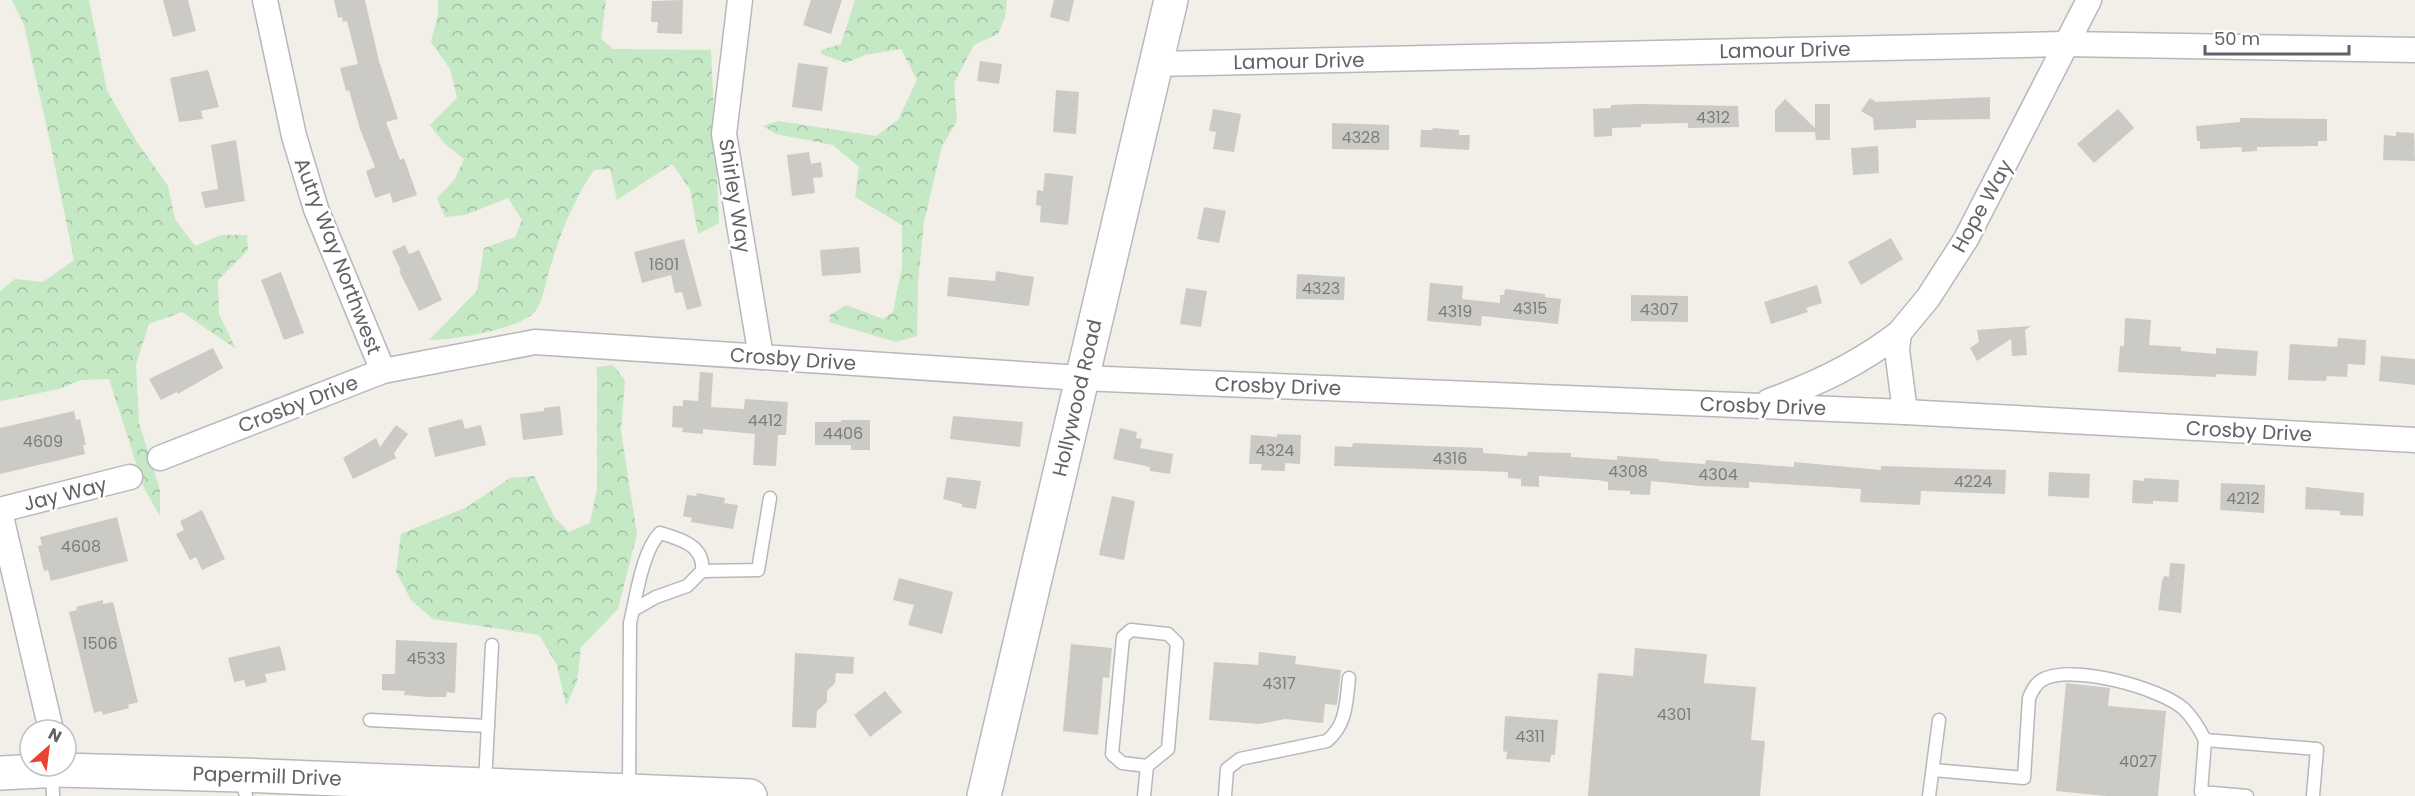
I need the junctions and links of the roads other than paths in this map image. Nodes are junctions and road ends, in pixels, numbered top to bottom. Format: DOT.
graph roads {
  1 [pos="265,0"];
  2 [pos="740,0"];
  3 [pos="1171,0"];
  4 [pos="2089,0"];
  5 [pos="2065,44"];
  6 [pos="2415,50"];
  7 [pos="1155,64"];
  8 [pos="1899,333"];
  9 [pos="761,357"];
  10 [pos="382,371"];
  11 [pos="1081,378"];
  12 [pos="1757,406"];
  13 [pos="1905,412"];
  14 [pos="2415,440"];
  15 [pos="160,458"];
  16 [pos="130,477"];
  17 [pos="770,498"];
  18 [pos="0,511"];
  19 [pos="702,571"];
  20 [pos="633,610"];
  21 [pos="492,645"];
  22 [pos="1349,678"];
  23 [pos="48,718"];
  24 [pos="370,720"];
  25 [pos="1939,720"];
  26 [pos="488,726"];
  27 [pos="2205,740"];
  28 [pos="1147,766"];
  29 [pos="1933,770"];
  30 [pos="0,773"];
  31 [pos="18,774"];
  32 [pos="78,776"];
  33 [pos="485,784"];
  34 [pos="243,785"];
  35 [pos="629,790"];
  36 [pos="584,792"];
  37 [pos="750,796"];
  38 [pos="984,796"];
  39 [pos="1144,796"];
  40 [pos="1225,796"];
  41 [pos="1929,796"];
  42 [pos="2247,796"];
  43 [pos="2313,796"];
  1 -- 10 [label="street, Autry Way Northwest"];
  2 -- 9 [label="street, Shirley Way"];
  3 -- 7 [label="street, Hollywood Road"];
  4 -- 5 [label="street, Hope Way"];
  5 -- 6 [label="street, Lamour Drive"];
  5 -- 7 [label="street, Lamour Drive"];
  5 -- 8 [label="street, Hope Way"];
  7 -- 11 [label="street, Hollywood Road"];
  8 -- 12 [label="street, Hope Way"];
  8 -- 13 [label="street"];
  9 -- 10 [label="street, Crosby Drive"];
  9 -- 11 [label="street, Crosby Drive"];
  10 -- 15 [label="street, Crosby Drive"];
  11 -- 12 [label="street, Crosby Drive"];
  11 -- 38 [label="street, Hollywood Road"];
  12 -- 13 [label="street, Crosby Drive"];
  13 -- 14 [label="street, Crosby Drive"];
  16 -- 18 [label="street, Jay Way"];
  17 -- 19 [label="lane"];
  18 -- 23 [label="street"];
  19 -- 20 [label="lane"];
  19 -- 20 [label="lane"];
  20 -- 35 [label="lane"];
  21 -- 26 [label="lane"];
  22 -- 40 [label="lane"];
  24 -- 26 [label="lane"];
  25 -- 29 [label="lane"];
  26 -- 33 [label="lane"];
  27 -- 29 [label="lane"];
  27 -- 42 [label="lane"];
  27 -- 43 [label="lane"];
  28 -- 28 [label="lane"];
  28 -- 39 [label="lane"];
  29 -- 41 [label="lane"];
  30 -- 31 [label="street, Papermill Drive"];
  32 -- 34 [label="street, Papermill Drive"];
  33 -- 34 [label="street, Papermill Drive"];
  33 -- 36 [label="street, Papermill Drive"];
  35 -- 36 [label="street, Papermill Drive"];
  35 -- 37 [label="street, Papermill Drive"];
}
